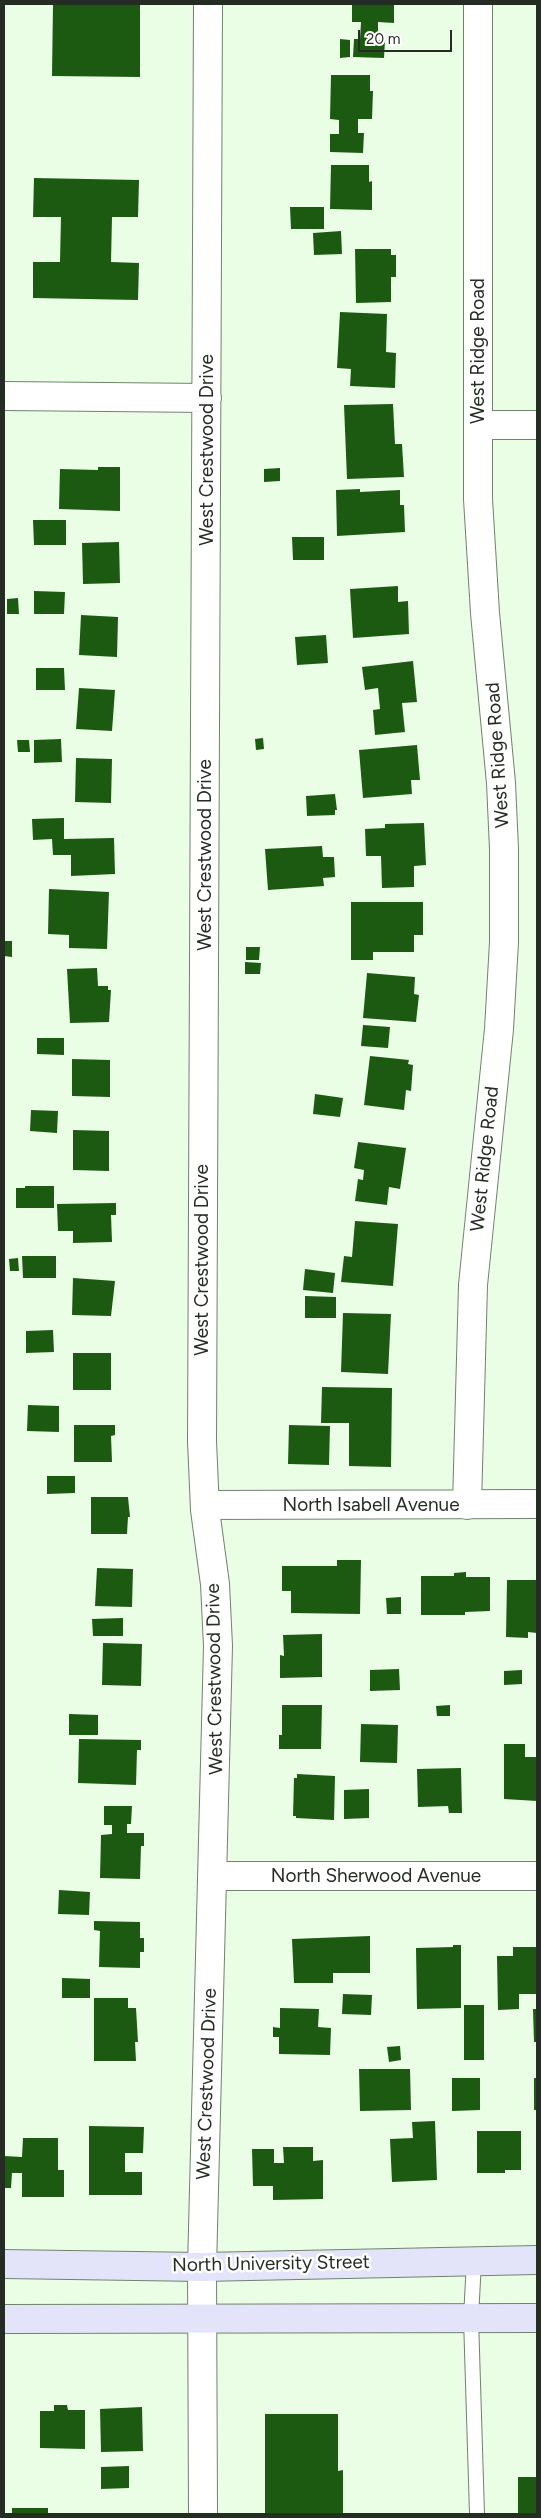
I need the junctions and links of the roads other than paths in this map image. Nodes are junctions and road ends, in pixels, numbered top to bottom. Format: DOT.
graph roads {
  1 [pos="208,4"];
  2 [pos="478,4"];
  3 [pos="4,396"];
  4 [pos="207,398"];
  5 [pos="478,425"];
  6 [pos="537,425"];
  7 [pos="537,1504"];
  8 [pos="205,1505"];
  9 [pos="467,1505"];
  10 [pos="214,1876"];
  11 [pos="537,1876"];
  12 [pos="537,2260"];
  13 [pos="474,2261"];
  14 [pos="4,2264"];
  15 [pos="202,2267"];
  16 [pos="203,2317"];
  17 [pos="471,2318"];
  18 [pos="537,2318"];
  19 [pos="4,2319"];
  20 [pos="203,2514"];
  21 [pos="477,2514"];
  1 -- 4 [label="street, West Crestwood Drive"];
  2 -- 5 [label="street, West Ridge Road"];
  3 -- 4 [label="street"];
  4 -- 8 [label="street, West Crestwood Drive"];
  5 -- 6 [label="street"];
  5 -- 9 [label="street, West Ridge Road"];
  7 -- 9 [label="street, North Isabell Avenue"];
  8 -- 9 [label="street, North Isabell Avenue"];
  8 -- 10 [label="street, West Crestwood Drive"];
  10 -- 11 [label="street, North Sherwood Avenue"];
  10 -- 15 [label="street, West Crestwood Drive"];
  12 -- 13 [label="main road, North University Street"];
  13 -- 15 [label="main road, North University Street"];
  13 -- 17 [label="lane"];
  14 -- 15 [label="main road, North University Street"];
  15 -- 16 [label="street, West Crestwood Drive"];
  16 -- 17 [label="main road"];
  16 -- 19 [label="main road"];
  16 -- 20 [label="street, West Crestwood Drive"];
  17 -- 18 [label="main road"];
  17 -- 21 [label="lane"];
}
